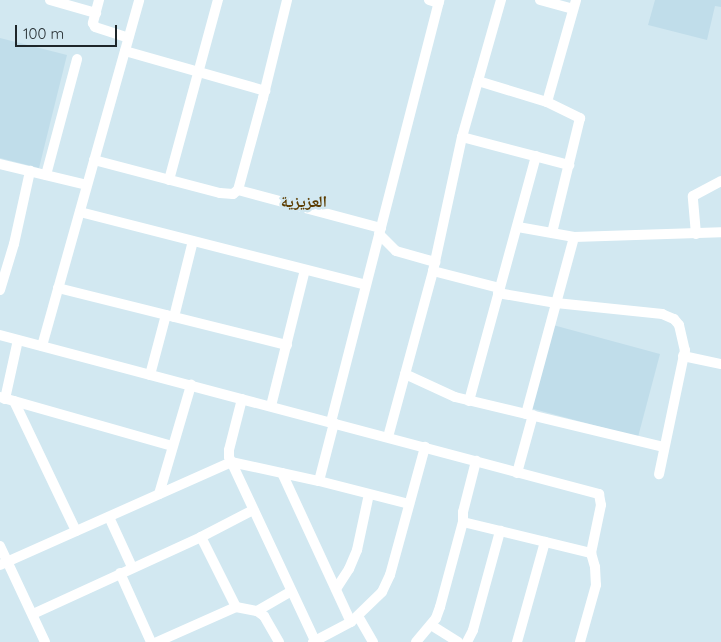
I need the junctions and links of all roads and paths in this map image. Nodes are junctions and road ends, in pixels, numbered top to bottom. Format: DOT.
graph roads {
  1 [pos="50,0"];
  2 [pos="99,0"];
  3 [pos="139,0"];
  4 [pos="218,0"];
  5 [pos="287,0"];
  6 [pos="501,0"];
  7 [pos="540,0"];
  8 [pos="436,1"];
  9 [pos="575,5"];
  10 [pos="96,12"];
  11 [pos="128,38"];
  12 [pos="125,51"];
  13 [pos="77,59"];
  14 [pos="198,71"];
  15 [pos="478,81"];
  16 [pos="265,91"];
  17 [pos="547,102"];
  18 [pos="462,137"];
  19 [pos="536,156"];
  20 [pos="94,160"];
  21 [pos="0,164"];
  22 [pos="569,165"];
  23 [pos="30,171"];
  24 [pos="46,175"];
  25 [pos="169,180"];
  26 [pos="721,181"];
  27 [pos="87,185"];
  28 [pos="238,190"];
  29 [pos="80,212"];
  30 [pos="518,228"];
  31 [pos="380,231"];
  32 [pos="721,232"];
  33 [pos="552,233"];
  34 [pos="696,234"];
  35 [pos="574,237"];
  36 [pos="193,241"];
  37 [pos="434,266"];
  38 [pos="305,270"];
  39 [pos="1,278"];
  40 [pos="366,285"];
  41 [pos="58,288"];
  42 [pos="0,290"];
  43 [pos="498,291"];
  44 [pos="556,303"];
  45 [pos="170,316"];
  46 [pos="0,336"];
  47 [pos="18,340"];
  48 [pos="287,345"];
  49 [pos="42,346"];
  50 [pos="684,356"];
  51 [pos="721,364"];
  52 [pos="406,374"];
  53 [pos="150,375"];
  54 [pos="191,385"];
  55 [pos="6,399"];
  56 [pos="242,399"];
  57 [pos="469,401"];
  58 [pos="271,406"];
  59 [pos="530,415"];
  60 [pos="333,422"];
  61 [pos="388,437"];
  62 [pos="172,446"];
  63 [pos="425,447"];
  64 [pos="663,447"];
  65 [pos="476,461"];
  66 [pos="231,462"];
  67 [pos="282,473"];
  68 [pos="518,473"];
  69 [pos="659,474"];
  70 [pos="318,481"];
  71 [pos="159,494"];
  72 [pos="370,494"];
  73 [pos="409,504"];
  74 [pos="253,510"];
  75 [pos="109,517"];
  76 [pos="463,522"];
  77 [pos="76,531"];
  78 [pos="500,531"];
  79 [pos="201,537"];
  80 [pos="545,542"];
  81 [pos="0,546"];
  82 [pos="591,553"];
  83 [pos="4,564"];
  84 [pos="132,567"];
  85 [pos="120,573"];
  86 [pos="336,589"];
  87 [pos="291,591"];
  88 [pos="236,608"];
  89 [pos="257,611"];
  90 [pos="33,614"];
  91 [pos="354,619"];
  92 [pos="431,625"];
  93 [pos="46,642"];
  94 [pos="151,642"];
  95 [pos="157,642"];
  96 [pos="279,642"];
  97 [pos="314,642"];
  98 [pos="373,642"];
  99 [pos="416,642"];
  100 [pos="458,642"];
  101 [pos="467,642"];
  102 [pos="517,642"];
  103 [pos="580,642"];
  1 -- 10 [label="street"];
  2 -- 10 [label="street"];
  3 -- 11 [label="street"];
  4 -- 14 [label="street"];
  5 -- 16 [label="street"];
  6 -- 15 [label="street"];
  7 -- 9 [label="street"];
  8 -- 31 [label="street"];
  9 -- 17 [label="street"];
  10 -- 11 [label="street"];
  11 -- 12 [label="street"];
  12 -- 14 [label="street"];
  12 -- 20 [label="street"];
  13 -- 24 [label="street"];
  14 -- 16 [label="street"];
  14 -- 25 [label="street"];
  15 -- 17 [label="street"];
  15 -- 18 [label="street"];
  16 -- 28 [label="street"];
  17 -- 22 [label="street"];
  18 -- 19 [label="street"];
  18 -- 37 [label="street"];
  19 -- 22 [label="street"];
  19 -- 30 [label="street"];
  20 -- 25 [label="street"];
  20 -- 27 [label="street"];
  21 -- 23 [label="street"];
  22 -- 33 [label="street"];
  23 -- 24 [label="street"];
  23 -- 39 [label="street"];
  24 -- 27 [label="street"];
  25 -- 28 [label="street"];
  26 -- 34 [label="street"];
  27 -- 29 [label="street"];
  28 -- 31 [label="street"];
  29 -- 36 [label="street"];
  29 -- 41 [label="street"];
  30 -- 33 [label="street"];
  30 -- 43 [label="street"];
  31 -- 37 [label="street"];
  31 -- 40 [label="street"];
  32 -- 34 [label="street"];
  33 -- 35 [label="street"];
  34 -- 35 [label="street"];
  35 -- 44 [label="street"];
  36 -- 38 [label="street"];
  36 -- 45 [label="street"];
  37 -- 43 [label="street"];
  37 -- 52 [label="street"];
  38 -- 40 [label="street"];
  38 -- 48 [label="street"];
  39 -- 42 [label="street"];
  40 -- 60 [label="street"];
  41 -- 45 [label="street"];
  41 -- 49 [label="street"];
  43 -- 44 [label="street"];
  43 -- 57 [label="street"];
  44 -- 50 [label="street"];
  44 -- 59 [label="street"];
  45 -- 48 [label="street"];
  45 -- 53 [label="street"];
  46 -- 47 [label="street"];
  47 -- 49 [label="street"];
  47 -- 55 [label="street"];
  48 -- 58 [label="street"];
  49 -- 53 [label="street"];
  50 -- 51 [label="street"];
  50 -- 64 [label="street"];
  52 -- 57 [label="street"];
  52 -- 61 [label="street"];
  53 -- 54 [label="street"];
  54 -- 56 [label="street"];
  54 -- 62 [label="street"];
  55 -- 62 [label="street"];
  55 -- 77 [label="street"];
  56 -- 58 [label="street"];
  56 -- 66 [label="street"];
  57 -- 59 [label="street"];
  58 -- 60 [label="street"];
  59 -- 64 [label="street"];
  59 -- 68 [label="street"];
  60 -- 61 [label="street"];
  60 -- 70 [label="street"];
  61 -- 63 [label="street"];
  62 -- 71 [label="street"];
  63 -- 65 [label="street"];
  63 -- 73 [label="street"];
  64 -- 69 [label="street"];
  65 -- 68 [label="street"];
  65 -- 76 [label="street"];
  66 -- 67 [label="street"];
  66 -- 71 [label="street"];
  66 -- 74 [label="street"];
  67 -- 70 [label="street"];
  67 -- 86 [label="street"];
  68 -- 82 [label="street"];
  70 -- 72 [label="street"];
  71 -- 75 [label="street"];
  72 -- 73 [label="street"];
  72 -- 86 [label="street"];
  73 -- 91 [label="street"];
  74 -- 79 [label="street"];
  74 -- 87 [label="street"];
  75 -- 77 [label="street"];
  75 -- 84 [label="street"];
  76 -- 78 [label="street"];
  76 -- 92 [label="street"];
  77 -- 83 [label="street"];
  78 -- 80 [label="street"];
  78 -- 101 [label="street"];
  79 -- 84 [label="street"];
  79 -- 88 [label="street"];
  80 -- 82 [label="street"];
  80 -- 102 [label="street"];
  81 -- 83 [label="street"];
  82 -- 103 [label="street"];
  83 -- 90 [label="street"];
  84 -- 85 [label="street"];
  85 -- 90 [label="street"];
  85 -- 94 [label="street"];
  86 -- 91 [label="street"];
  87 -- 89 [label="street"];
  87 -- 97 [label="street"];
  88 -- 89 [label="street"];
  88 -- 95 [label="street"];
  89 -- 96 [label="street"];
  90 -- 93 [label="street"];
  91 -- 97 [label="street"];
  91 -- 98 [label="street"];
  92 -- 99 [label="street"];
  92 -- 100 [label="street"];
}
